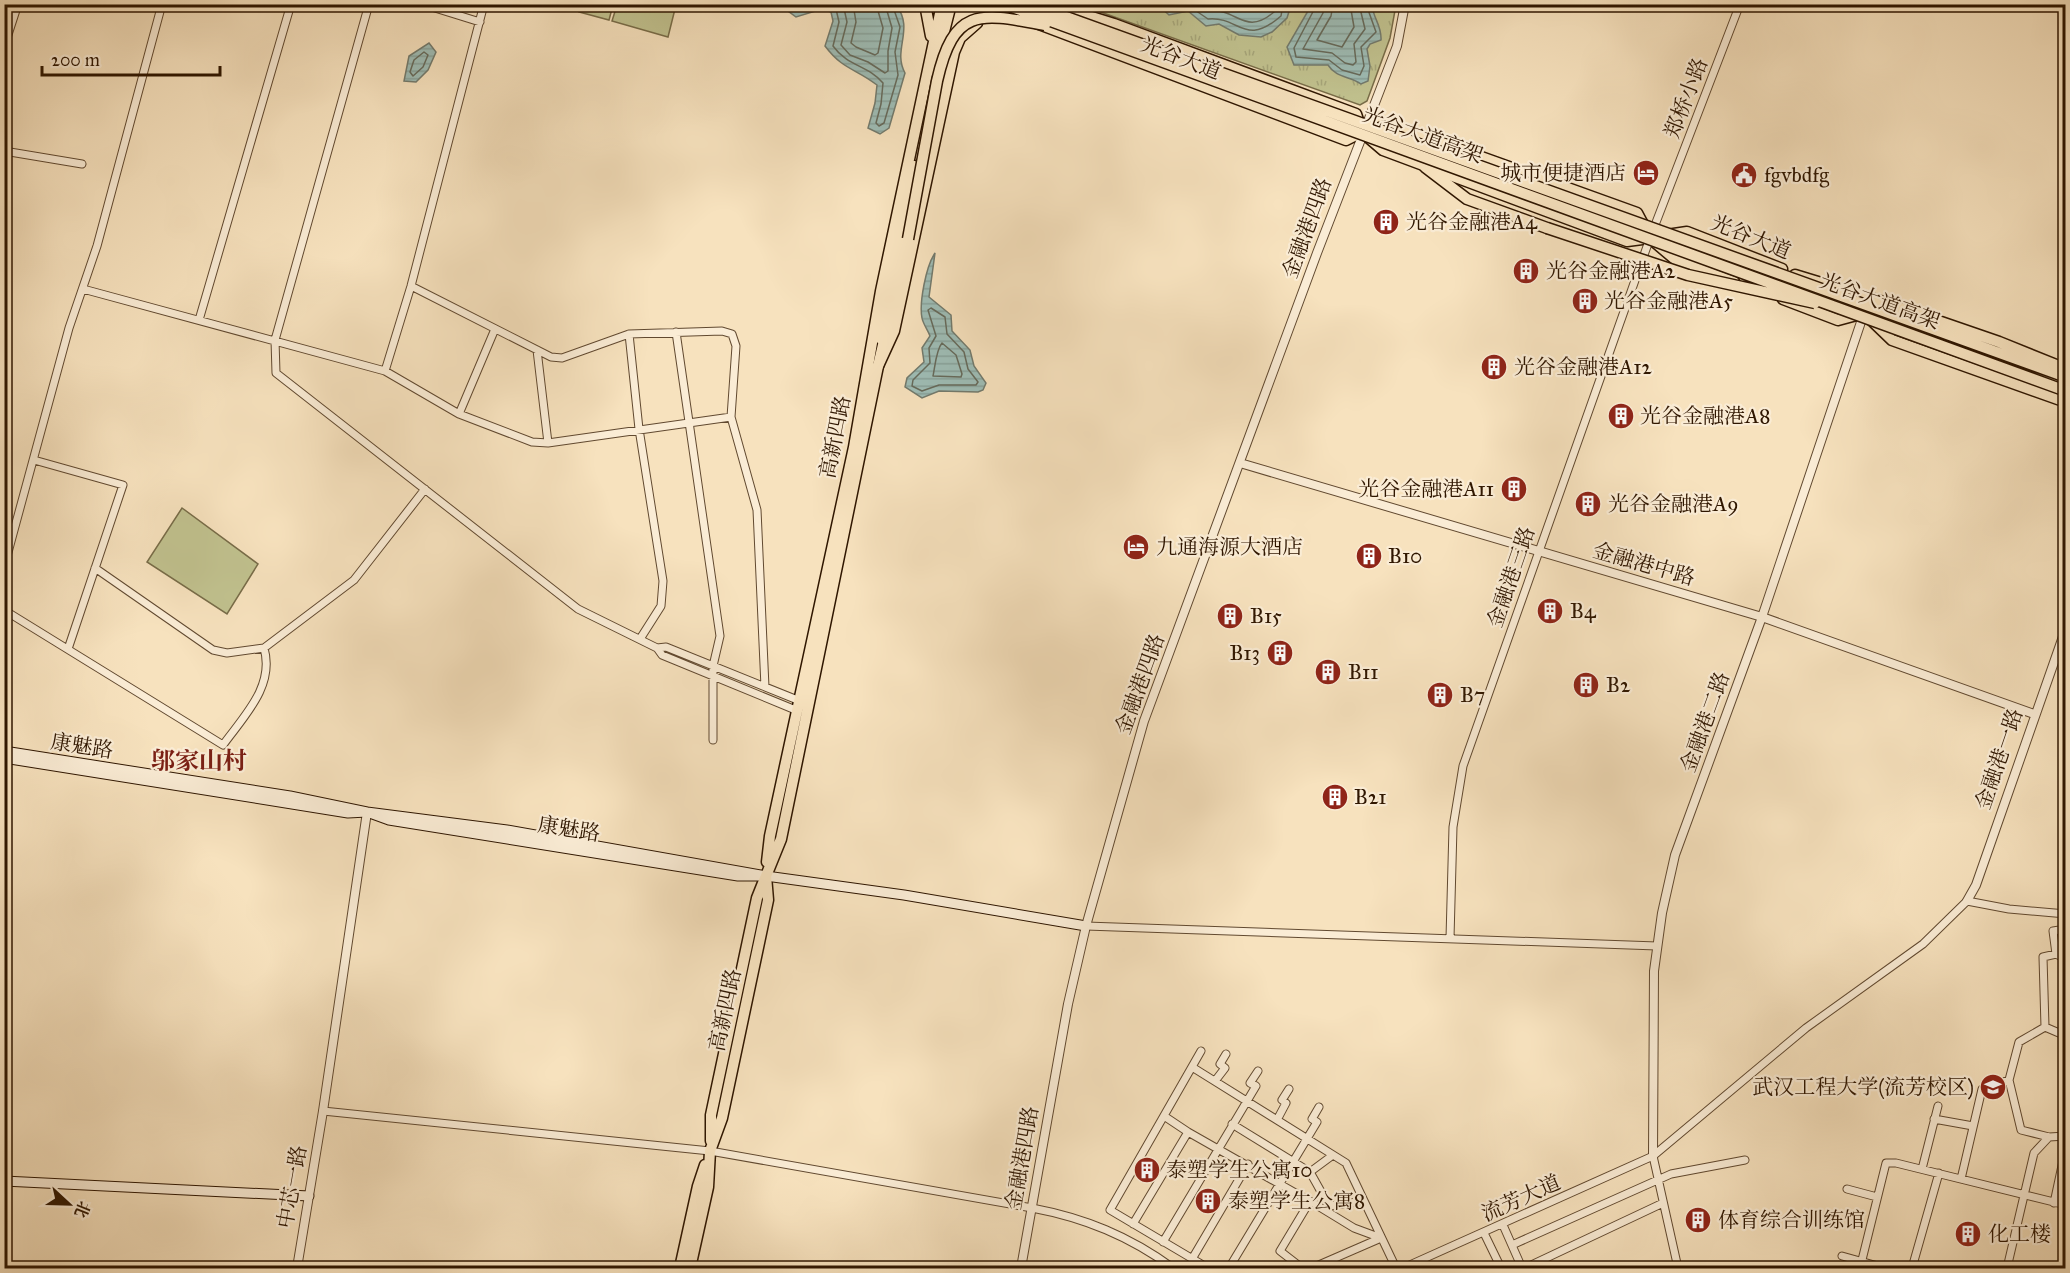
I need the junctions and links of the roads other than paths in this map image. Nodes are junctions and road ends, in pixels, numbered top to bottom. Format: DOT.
graph roads {
  1 [pos="18,4"];
  2 [pos="162,4"];
  3 [pos="291,4"];
  4 [pos="369,4"];
  5 [pos="422,4"];
  6 [pos="484,4"];
  7 [pos="925,4"];
  8 [pos="942,4"];
  9 [pos="951,4"];
  10 [pos="986,4"];
  11 [pos="1004,4"];
  12 [pos="1030,4"];
  13 [pos="1050,4"];
  14 [pos="1405,4"];
  15 [pos="1740,4"];
  16 [pos="480,22"];
  17 [pos="1033,22"];
  18 [pos="1105,41"];
  19 [pos="4,47"];
  20 [pos="931,52"];
  21 [pos="1362,132"];
  22 [pos="4,151"];
  23 [pos="82,164"];
  24 [pos="1425,167"];
  25 [pos="1650,238"];
  26 [pos="1795,275"];
  27 [pos="411,286"];
  28 [pos="83,289"];
  29 [pos="1837,306"];
  30 [pos="1864,313"];
  31 [pos="199,320"];
  32 [pos="495,329"];
  33 [pos="676,332"];
  34 [pos="629,334"];
  35 [pos="275,340"];
  36 [pos="537,350"];
  37 [pos="2066,364"];
  38 [pos="878,366"];
  39 [pos="2066,369"];
  40 [pos="385,371"];
  41 [pos="2066,377"];
  42 [pos="2066,391"];
  43 [pos="2066,402"];
  44 [pos="459,414"];
  45 [pos="731,417"];
  46 [pos="689,422"];
  47 [pos="639,429"];
  48 [pos="548,443"];
  49 [pos="33,460"];
  50 [pos="1240,463"];
  51 [pos="425,489"];
  52 [pos="1537,553"];
  53 [pos="4,567"];
  54 [pos="95,568"];
  55 [pos="4,610"];
  56 [pos="1762,617"];
  57 [pos="2066,628"];
  58 [pos="640,639"];
  59 [pos="264,648"];
  60 [pos="657,648"];
  61 [pos="68,649"];
  62 [pos="713,666"];
  63 [pos="712,676"];
  64 [pos="765,687"];
  65 [pos="799,706"];
  66 [pos="2034,714"];
  67 [pos="713,740"];
  68 [pos="4,751"];
  69 [pos="4,758"];
  70 [pos="367,812"];
  71 [pos="766,876"];
  72 [pos="1967,901"];
  73 [pos="2063,914"];
  74 [pos="1086,926"];
  75 [pos="2064,929"];
  76 [pos="1450,938"];
  77 [pos="1657,946"];
  78 [pos="2056,954"];
  79 [pos="2066,959"];
  80 [pos="2045,1027"];
  81 [pos="2066,1036"];
  82 [pos="1201,1051"];
  83 [pos="1226,1054"];
  84 [pos="1192,1067"];
  85 [pos="1258,1071"];
  86 [pos="2009,1080"];
  87 [pos="1215,1081"];
  88 [pos="1289,1089"];
  89 [pos="1246,1101"];
  90 [pos="1938,1106"];
  91 [pos="1319,1107"];
  92 [pos="324,1111"];
  93 [pos="1164,1116"];
  94 [pos="1934,1119"];
  95 [pos="1277,1120"];
  96 [pos="1232,1124"];
  97 [pos="1973,1126"];
  98 [pos="1188,1132"];
  99 [pos="2066,1136"];
  100 [pos="2049,1137"];
  101 [pos="1308,1139"];
  102 [pos="1218,1147"];
  103 [pos="2066,1147"];
  104 [pos="1341,1149"];
  105 [pos="710,1151"];
  106 [pos="1653,1156"];
  107 [pos="1336,1157"];
  108 [pos="1745,1160"];
  109 [pos="1294,1162"];
  110 [pos="1248,1164"];
  111 [pos="1922,1169"];
  112 [pos="1310,1172"];
  113 [pos="1939,1173"];
  114 [pos="1961,1179"];
  115 [pos="1658,1180"];
  116 [pos="4,1184"];
  117 [pos="1280,1184"];
  118 [pos="1847,1189"];
  119 [pos="2026,1196"];
  120 [pos="1876,1197"];
  121 [pos="309,1199"];
  122 [pos="1310,1201"];
  123 [pos="1364,1202"];
  124 [pos="1663,1203"];
  125 [pos="2054,1203"];
  126 [pos="2066,1205"];
  127 [pos="1032,1208"];
  128 [pos="1133,1224"];
  129 [pos="1503,1225"];
  130 [pos="1484,1233"];
  131 [pos="1383,1238"];
  132 [pos="1162,1242"];
  133 [pos="1512,1245"];
  134 [pos="1842,1256"];
  135 [pos="1192,1259"];
  136 [pos="1861,1265"];
  137 [pos="297,1269"];
  138 [pos="680,1269"];
  139 [pos="690,1269"];
  140 [pos="1021,1269"];
  141 [pos="1173,1269"];
  142 [pos="1208,1269"];
  143 [pos="1228,1269"];
  144 [pos="1302,1269"];
  145 [pos="1312,1269"];
  146 [pos="1396,1269"];
  147 [pos="1402,1269"];
  148 [pos="1502,1269"];
  149 [pos="1523,1269"];
  150 [pos="1678,1269"];
  151 [pos="1885,1269"];
  152 [pos="1912,1269"];
  153 [pos="2007,1269"];
  1 -- 19 [label="street"];
  2 -- 28 [label="street"];
  3 -- 31 [label="street"];
  4 -- 35 [label="street"];
  5 -- 16 [label="street"];
  6 -- 16 [label="street"];
  7 -- 20 [label="main road"];
  8 -- 20 [label="main road, 高新四路"];
  9 -- 38 [label="main road, 高新四路"];
  10 -- 17 [label="main road, 光谷大道"];
  11 -- 18 [label="main road, 光谷大道高架, bridge"];
  12 -- 41 [label="main road, 光谷大道高架, bridge"];
  13 -- 21 [label="main road, 光谷大道"];
  14 -- 21 [label="street, 金融港四路"];
  15 -- 25 [label="street, 郑桥小路"];
  16 -- 27 [label="street"];
  17 -- 21 [label="main road, 光谷大道"];
  17 -- 38 [label="main road, 高新四路"];
  18 -- 29 [label="main road, 光谷大道高架, bridge"];
  18 -- 38 [label="main road, bridge"];
  20 -- 65 [label="main road, 高新四路"];
  21 -- 24 [label="main road, 光谷大道"];
  21 -- 25 [label="main road, 光谷大道"];
  21 -- 50 [label="street, 金融港四路"];
  22 -- 23 [label="street"];
  24 -- 25 [label="main road, 光谷大道"];
  24 -- 29 [label="main road, bridge"];
  25 -- 26 [label="main road, 光谷大道"];
  25 -- 30 [label="main road, 光谷大道"];
  25 -- 52 [label="street, 金融港三路"];
  26 -- 30 [label="main road, 光谷大道"];
  26 -- 39 [label="main road, bridge"];
  27 -- 32 [label="street"];
  27 -- 40 [label="street"];
  28 -- 31 [label="street"];
  28 -- 49 [label="street"];
  29 -- 42 [label="main road, 光谷大道高架, bridge"];
  30 -- 37 [label="main road, 光谷大道"];
  30 -- 43 [label="main road, 光谷大道"];
  30 -- 56 [label="street, 金融港二路"];
  31 -- 35 [label="street"];
  32 -- 36 [label="street"];
  32 -- 44 [label="street"];
  33 -- 34 [label="street"];
  33 -- 45 [label="street"];
  33 -- 46 [label="street"];
  34 -- 36 [label="street"];
  34 -- 47 [label="street"];
  35 -- 40 [label="street"];
  35 -- 51 [label="street"];
  36 -- 48 [label="street"];
  38 -- 71 [label="main road, 高新四路"];
  40 -- 44 [label="street"];
  44 -- 48 [label="street"];
  45 -- 46 [label="street"];
  45 -- 64 [label="street"];
  46 -- 47 [label="street"];
  46 -- 62 [label="street"];
  47 -- 48 [label="street"];
  47 -- 58 [label="street"];
  49 -- 53 [label="street"];
  49 -- 54 [label="street"];
  50 -- 52 [label="street, 金融港中路"];
  50 -- 74 [label="street, 金融港四路"];
  51 -- 58 [label="street"];
  51 -- 59 [label="street"];
  52 -- 56 [label="street, 金融港中路"];
  52 -- 76 [label="street, 金融港三路"];
  54 -- 59 [label="street"];
  54 -- 61 [label="street"];
  55 -- 61 [label="street"];
  56 -- 66 [label="street, 金融港中路"];
  56 -- 77 [label="street, 金融港二路"];
  57 -- 66 [label="street, 金融港一路"];
  58 -- 60 [label="street"];
  59 -- 61 [label="street"];
  60 -- 62 [label="street"];
  60 -- 63 [label="street"];
  62 -- 63 [label="street"];
  62 -- 64 [label="street"];
  63 -- 65 [label="street"];
  63 -- 67 [label="street"];
  64 -- 65 [label="street"];
  65 -- 71 [label="main road, 高新四路"];
  66 -- 72 [label="street, 金融港一路"];
  68 -- 70 [label="main road, 康魅路"];
  69 -- 70 [label="main road, 康魅路"];
  70 -- 71 [label="main road, 康魅路"];
  70 -- 92 [label="street, 中芯一路"];
  71 -- 74 [label="main road, 康魅路"];
  71 -- 105 [label="main road, 高新四路"];
  72 -- 73 [label="street"];
  72 -- 106 [label="street, 流芳大道"];
  73 -- 75 [label="street"];
  74 -- 76 [label="street"];
  74 -- 127 [label="street, 金融港四路"];
  75 -- 78 [label="street"];
  76 -- 77 [label="street"];
  77 -- 106 [label="street, 金融港二路"];
  78 -- 79 [label="street"];
  78 -- 80 [label="street"];
  80 -- 81 [label="street"];
  80 -- 86 [label="street"];
  82 -- 84 [label="street"];
  83 -- 87 [label="street"];
  84 -- 87 [label="street"];
  84 -- 93 [label="street"];
  85 -- 89 [label="street"];
  86 -- 97 [label="street"];
  86 -- 100 [label="street"];
  87 -- 89 [label="street"];
  88 -- 95 [label="street"];
  89 -- 95 [label="street"];
  89 -- 96 [label="street"];
  90 -- 94 [label="street"];
  91 -- 101 [label="street"];
  92 -- 105 [label="street"];
  92 -- 121 [label="street, 中芯一路"];
  93 -- 98 [label="street"];
  93 -- 128 [label="street"];
  94 -- 97 [label="street"];
  94 -- 111 [label="street"];
  95 -- 101 [label="street"];
  96 -- 102 [label="street"];
  96 -- 109 [label="street"];
  97 -- 114 [label="street"];
  98 -- 102 [label="street"];
  98 -- 128 [label="street"];
  99 -- 100 [label="street"];
  100 -- 119 [label="street"];
  101 -- 107 [label="street"];
  101 -- 109 [label="street"];
  102 -- 110 [label="street"];
  102 -- 132 [label="street"];
  103 -- 125 [label="street"];
  104 -- 107 [label="street"];
  105 -- 127 [label="street"];
  105 -- 138 [label="main road, 高新四路"];
  105 -- 139 [label="main road, 高新四路"];
  106 -- 115 [label="street"];
  106 -- 129 [label="street, 流芳大道"];
  107 -- 112 [label="street"];
  107 -- 123 [label="street"];
  108 -- 115 [label="street"];
  109 -- 112 [label="street"];
  109 -- 117 [label="street"];
  110 -- 117 [label="street"];
  110 -- 135 [label="street"];
  111 -- 113 [label="street"];
  111 -- 120 [label="street"];
  112 -- 123 [label="street"];
  113 -- 114 [label="street"];
  113 -- 152 [label="street"];
  114 -- 119 [label="street"];
  115 -- 124 [label="street"];
  115 -- 133 [label="street"];
  116 -- 121 [label="main road"];
  117 -- 122 [label="street"];
  117 -- 143 [label="street"];
  118 -- 120 [label="street"];
  119 -- 125 [label="street"];
  119 -- 153 [label="street"];
  120 -- 136 [label="street"];
  121 -- 137 [label="street, 中芯一路"];
  122 -- 131 [label="street"];
  122 -- 144 [label="street"];
  123 -- 131 [label="street"];
  124 -- 149 [label="street"];
  124 -- 150 [label="street"];
  125 -- 126 [label="street"];
  127 -- 140 [label="street, 金融港四路"];
  127 -- 141 [label="street"];
  128 -- 132 [label="street"];
  129 -- 130 [label="street, 流芳大道"];
  129 -- 133 [label="street"];
  130 -- 147 [label="street, 流芳大道"];
  130 -- 148 [label="street"];
  131 -- 145 [label="street"];
  131 -- 146 [label="street"];
  132 -- 135 [label="street"];
  133 -- 149 [label="street"];
  134 -- 136 [label="street"];
  135 -- 142 [label="street"];
  136 -- 151 [label="street"];
}
